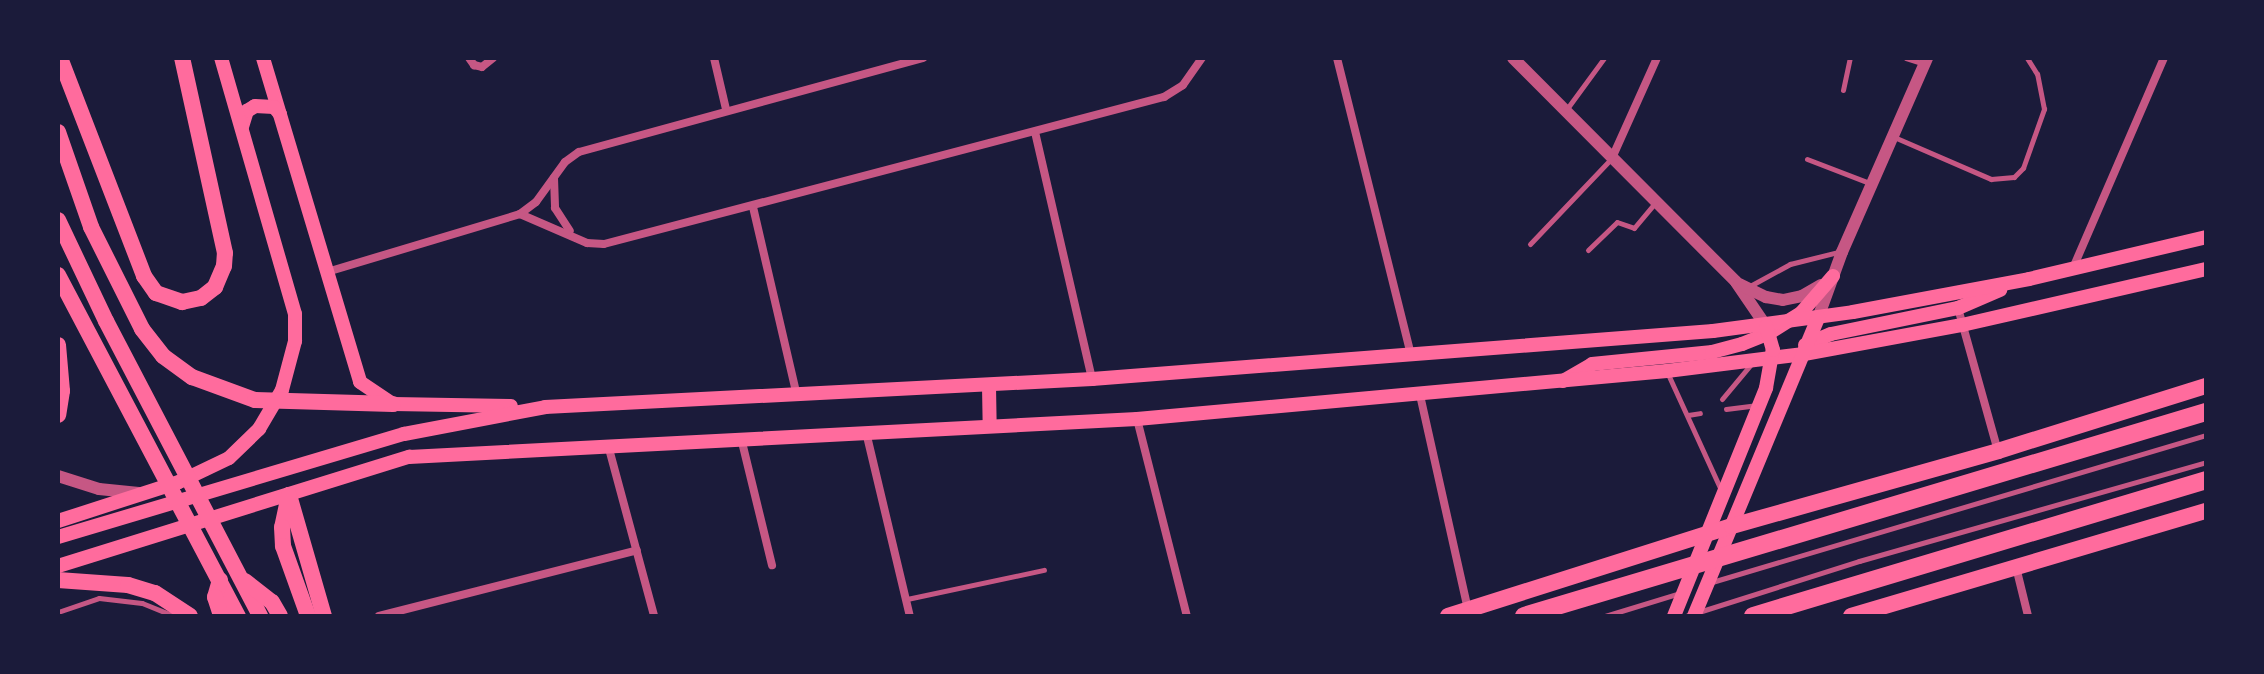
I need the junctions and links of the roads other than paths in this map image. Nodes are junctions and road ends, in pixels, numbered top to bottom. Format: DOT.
graph roads {
  1 [pos="60,58"];
  2 [pos="182,58"];
  3 [pos="221,58"];
  4 [pos="263,58"];
  5 [pos="469,58"];
  6 [pos="493,58"];
  7 [pos="714,58"];
  8 [pos="923,58"];
  9 [pos="1194,58"];
  10 [pos="1202,58"];
  11 [pos="1337,58"];
  12 [pos="1514,58"];
  13 [pos="1604,58"];
  14 [pos="1657,58"];
  15 [pos="1850,58"];
  16 [pos="1906,58"];
  17 [pos="2027,58"];
  18 [pos="2164,58"];
  19 [pos="1926,61"];
  20 [pos="1190,75"];
  21 [pos="1843,90"];
  22 [pos="726,109"];
  23 [pos="1566,111"];
  24 [pos="280,114"];
  25 [pos="242,130"];
  26 [pos="58,132"];
  27 [pos="1035,132"];
  28 [pos="1894,137"];
  29 [pos="1612,158"];
  30 [pos="1807,159"];
  31 [pos="554,177"];
  32 [pos="1873,184"];
  33 [pos="1656,202"];
  34 [pos="753,207"];
  35 [pos="520,214"];
  36 [pos="58,220"];
  37 [pos="2206,237"];
  38 [pos="577,238"];
  39 [pos="1530,244"];
  40 [pos="1588,250"];
  41 [pos="1842,252"];
  42 [pos="2073,268"];
  43 [pos="2206,269"];
  44 [pos="327,272"];
  45 [pos="58,275"];
  46 [pos="1833,276"];
  47 [pos="2029,279"];
  48 [pos="1742,285"];
  49 [pos="1958,308"];
  50 [pos="1818,318"];
  51 [pos="1788,322"];
  52 [pos="1962,325"];
  53 [pos="1768,329"];
  54 [pos="58,345"];
  55 [pos="1806,349"];
  56 [pos="1411,355"];
  57 [pos="1788,356"];
  58 [pos="1772,359"];
  59 [pos="1754,361"];
  60 [pos="1667,371"];
  61 [pos="1092,379"];
  62 [pos="1562,381"];
  63 [pos="989,386"];
  64 [pos="2206,386"];
  65 [pos="1766,388"];
  66 [pos="1420,395"];
  67 [pos="797,396"];
  68 [pos="1722,399"];
  69 [pos="393,404"];
  70 [pos="1759,405"];
  71 [pos="545,407"];
  72 [pos="1726,409"];
  73 [pos="2206,412"];
  74 [pos="1700,413"];
  75 [pos="58,415"];
  76 [pos="1688,415"];
  77 [pos="1137,419"];
  78 [pos="990,425"];
  79 [pos="866,432"];
  80 [pos="2206,435"];
  81 [pos="741,438"];
  82 [pos="608,444"];
  83 [pos="1998,451"];
  84 [pos="2206,462"];
  85 [pos="62,478"];
  86 [pos="2206,480"];
  87 [pos="289,495"];
  88 [pos="1724,495"];
  89 [pos="111,497"];
  90 [pos="2206,511"];
  91 [pos="58,521"];
  92 [pos="1729,533"];
  93 [pos="58,537"];
  94 [pos="1705,541"];
  95 [pos="637,550"];
  96 [pos="772,565"];
  97 [pos="58,566"];
  98 [pos="2016,567"];
  99 [pos="1044,570"];
  100 [pos="237,575"];
  101 [pos="58,580"];
  102 [pos="220,580"];
  103 [pos="1703,585"];
  104 [pos="1689,590"];
  105 [pos="906,600"];
  106 [pos="1468,609"];
  107 [pos="58,612"];
  108 [pos="175,616"];
  109 [pos="190,616"];
  110 [pos="221,616"];
  111 [pos="238,616"];
  112 [pos="260,616"];
  113 [pos="280,616"];
  114 [pos="308,616"];
  115 [pos="324,616"];
  116 [pos="379,616"];
  117 [pos="654,616"];
  118 [pos="910,616"];
  119 [pos="1187,616"];
  120 [pos="1448,616"];
  121 [pos="1524,616"];
  122 [pos="1605,616"];
  123 [pos="1674,616"];
  124 [pos="1686,616"];
  125 [pos="1694,616"];
  126 [pos="1753,616"];
  127 [pos="1851,616"];
  128 [pos="2028,616"];
  1 -- 2 [label="main road"];
  3 -- 25 [label="main road"];
  4 -- 24 [label="main road"];
  5 -- 6 [label="street"];
  7 -- 22 [label="street"];
  8 -- 22 [label="street"];
  9 -- 20 [label="street"];
  10 -- 20 [label="street"];
  11 -- 56 [label="street"];
  12 -- 23 [label="street"];
  13 -- 23 [label="lane"];
  14 -- 29 [label="street"];
  15 -- 21 [label="lane"];
  16 -- 19 [label="lane"];
  17 -- 28 [label="lane"];
  18 -- 42 [label="street"];
  19 -- 28 [label="street"];
  20 -- 27 [label="street"];
  22 -- 31 [label="street"];
  23 -- 29 [label="street"];
  24 -- 25 [label="main road"];
  24 -- 44 [label="main road"];
  25 -- 89 [label="main road"];
  26 -- 69 [label="main road"];
  27 -- 34 [label="street"];
  27 -- 61 [label="street"];
  28 -- 32 [label="street"];
  29 -- 33 [label="street"];
  29 -- 39 [label="lane"];
  30 -- 32 [label="lane"];
  31 -- 35 [label="street"];
  31 -- 38 [label="street"];
  32 -- 41 [label="street"];
  33 -- 40 [label="lane"];
  33 -- 48 [label="street"];
  34 -- 38 [label="street"];
  34 -- 67 [label="street"];
  35 -- 38 [label="street"];
  35 -- 44 [label="street"];
  36 -- 100 [label="main road"];
  37 -- 42 [label="main road"];
  41 -- 46 [label="street"];
  41 -- 48 [label="lane"];
  42 -- 47 [label="main road"];
  43 -- 52 [label="main road"];
  44 -- 69 [label="main road"];
  45 -- 102 [label="main road"];
  46 -- 48 [label="street"];
  46 -- 50 [label="street"];
  46 -- 51 [label="main road"];
  47 -- 49 [label="main road"];
  47 -- 50 [label="main road"];
  48 -- 53 [label="street"];
  49 -- 52 [label="street"];
  49 -- 55 [label="main road"];
  50 -- 51 [label="main road"];
  50 -- 55 [label="main road"];
  51 -- 53 [label="main road"];
  52 -- 55 [label="main road"];
  52 -- 83 [label="street"];
  53 -- 56 [label="main road"];
  53 -- 58 [label="main road"];
  53 -- 62 [label="main road"];
  54 -- 75 [label="main road"];
  55 -- 57 [label="main road"];
  55 -- 92 [label="main road"];
  56 -- 61 [label="main road"];
  57 -- 58 [label="main road"];
  57 -- 65 [label="main road"];
  58 -- 59 [label="main road"];
  58 -- 65 [label="main road"];
  59 -- 60 [label="main road"];
  59 -- 68 [label="lane"];
  60 -- 62 [label="main road"];
  60 -- 76 [label="lane"];
  61 -- 63 [label="main road"];
  62 -- 66 [label="main road"];
  63 -- 67 [label="main road"];
  63 -- 78 [label="main road"];
  64 -- 83 [label="main road"];
  65 -- 70 [label="main road"];
  66 -- 77 [label="main road"];
  66 -- 106 [label="street"];
  67 -- 71 [label="main road"];
  69 -- 71 [label="main road"];
  70 -- 72 [label="lane"];
  70 -- 88 [label="main road"];
  71 -- 93 [label="main road"];
  73 -- 121 [label="highway"];
  74 -- 76 [label="lane"];
  76 -- 88 [label="lane"];
  77 -- 78 [label="main road"];
  77 -- 119 [label="street"];
  78 -- 79 [label="main road"];
  79 -- 81 [label="main road"];
  79 -- 105 [label="street"];
  80 -- 103 [label="lane"];
  81 -- 82 [label="main road"];
  81 -- 96 [label="street"];
  82 -- 87 [label="main road"];
  82 -- 95 [label="street"];
  83 -- 92 [label="main road"];
  84 -- 124 [label="lane"];
  85 -- 89 [label="street"];
  86 -- 126 [label="highway"];
  87 -- 97 [label="main road"];
  87 -- 114 [label="main road"];
  87 -- 115 [label="main road"];
  88 -- 94 [label="main road"];
  89 -- 91 [label="main road"];
  90 -- 98 [label="main road"];
  92 -- 94 [label="main road"];
  92 -- 125 [label="main road"];
  94 -- 106 [label="main road"];
  94 -- 123 [label="main road"];
  95 -- 116 [label="street"];
  95 -- 117 [label="street"];
  98 -- 127 [label="main road"];
  98 -- 128 [label="street"];
  99 -- 105 [label="lane"];
  100 -- 112 [label="main road"];
  100 -- 113 [label="main road"];
  101 -- 109 [label="main road"];
  102 -- 110 [label="main road"];
  102 -- 111 [label="main road"];
  104 -- 122 [label="lane"];
  105 -- 118 [label="street"];
  106 -- 120 [label="main road"];
  107 -- 108 [label="lane"];
}
